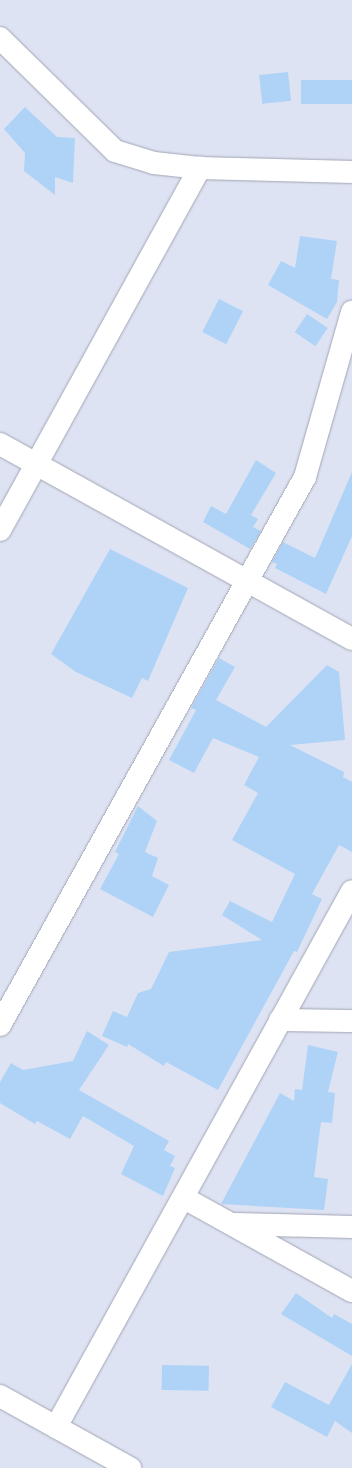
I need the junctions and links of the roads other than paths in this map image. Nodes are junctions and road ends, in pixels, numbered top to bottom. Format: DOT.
graph roads {
  1 [pos="0,38"];
  2 [pos="200,168"];
  3 [pos="352,172"];
  4 [pos="352,312"];
  5 [pos="0,444"];
  6 [pos="38,465"];
  7 [pos="0,530"];
  8 [pos="247,581"];
  9 [pos="352,639"];
  10 [pos="352,891"];
  11 [pos="280,1020"];
  12 [pos="352,1022"];
  13 [pos="0,1025"];
  14 [pos="184,1198"];
  15 [pos="232,1224"];
  16 [pos="352,1227"];
  17 [pos="352,1291"];
  18 [pos="0,1396"];
  19 [pos="56,1427"];
  20 [pos="102,1460"];
  21 [pos="130,1468"];
  1 -- 2 [label="street"];
  2 -- 3 [label="street"];
  2 -- 6 [label="street"];
  4 -- 8 [label="street"];
  5 -- 6 [label="street"];
  6 -- 7 [label="street"];
  6 -- 8 [label="street"];
  8 -- 9 [label="street"];
  8 -- 13 [label="street"];
  10 -- 11 [label="street"];
  11 -- 12 [label="street"];
  11 -- 14 [label="street"];
  14 -- 15 [label="street"];
  14 -- 19 [label="street"];
  15 -- 16 [label="street"];
  15 -- 17 [label="street"];
  18 -- 19 [label="street"];
  19 -- 20 [label="street"];
  20 -- 21 [label="street"];
}
